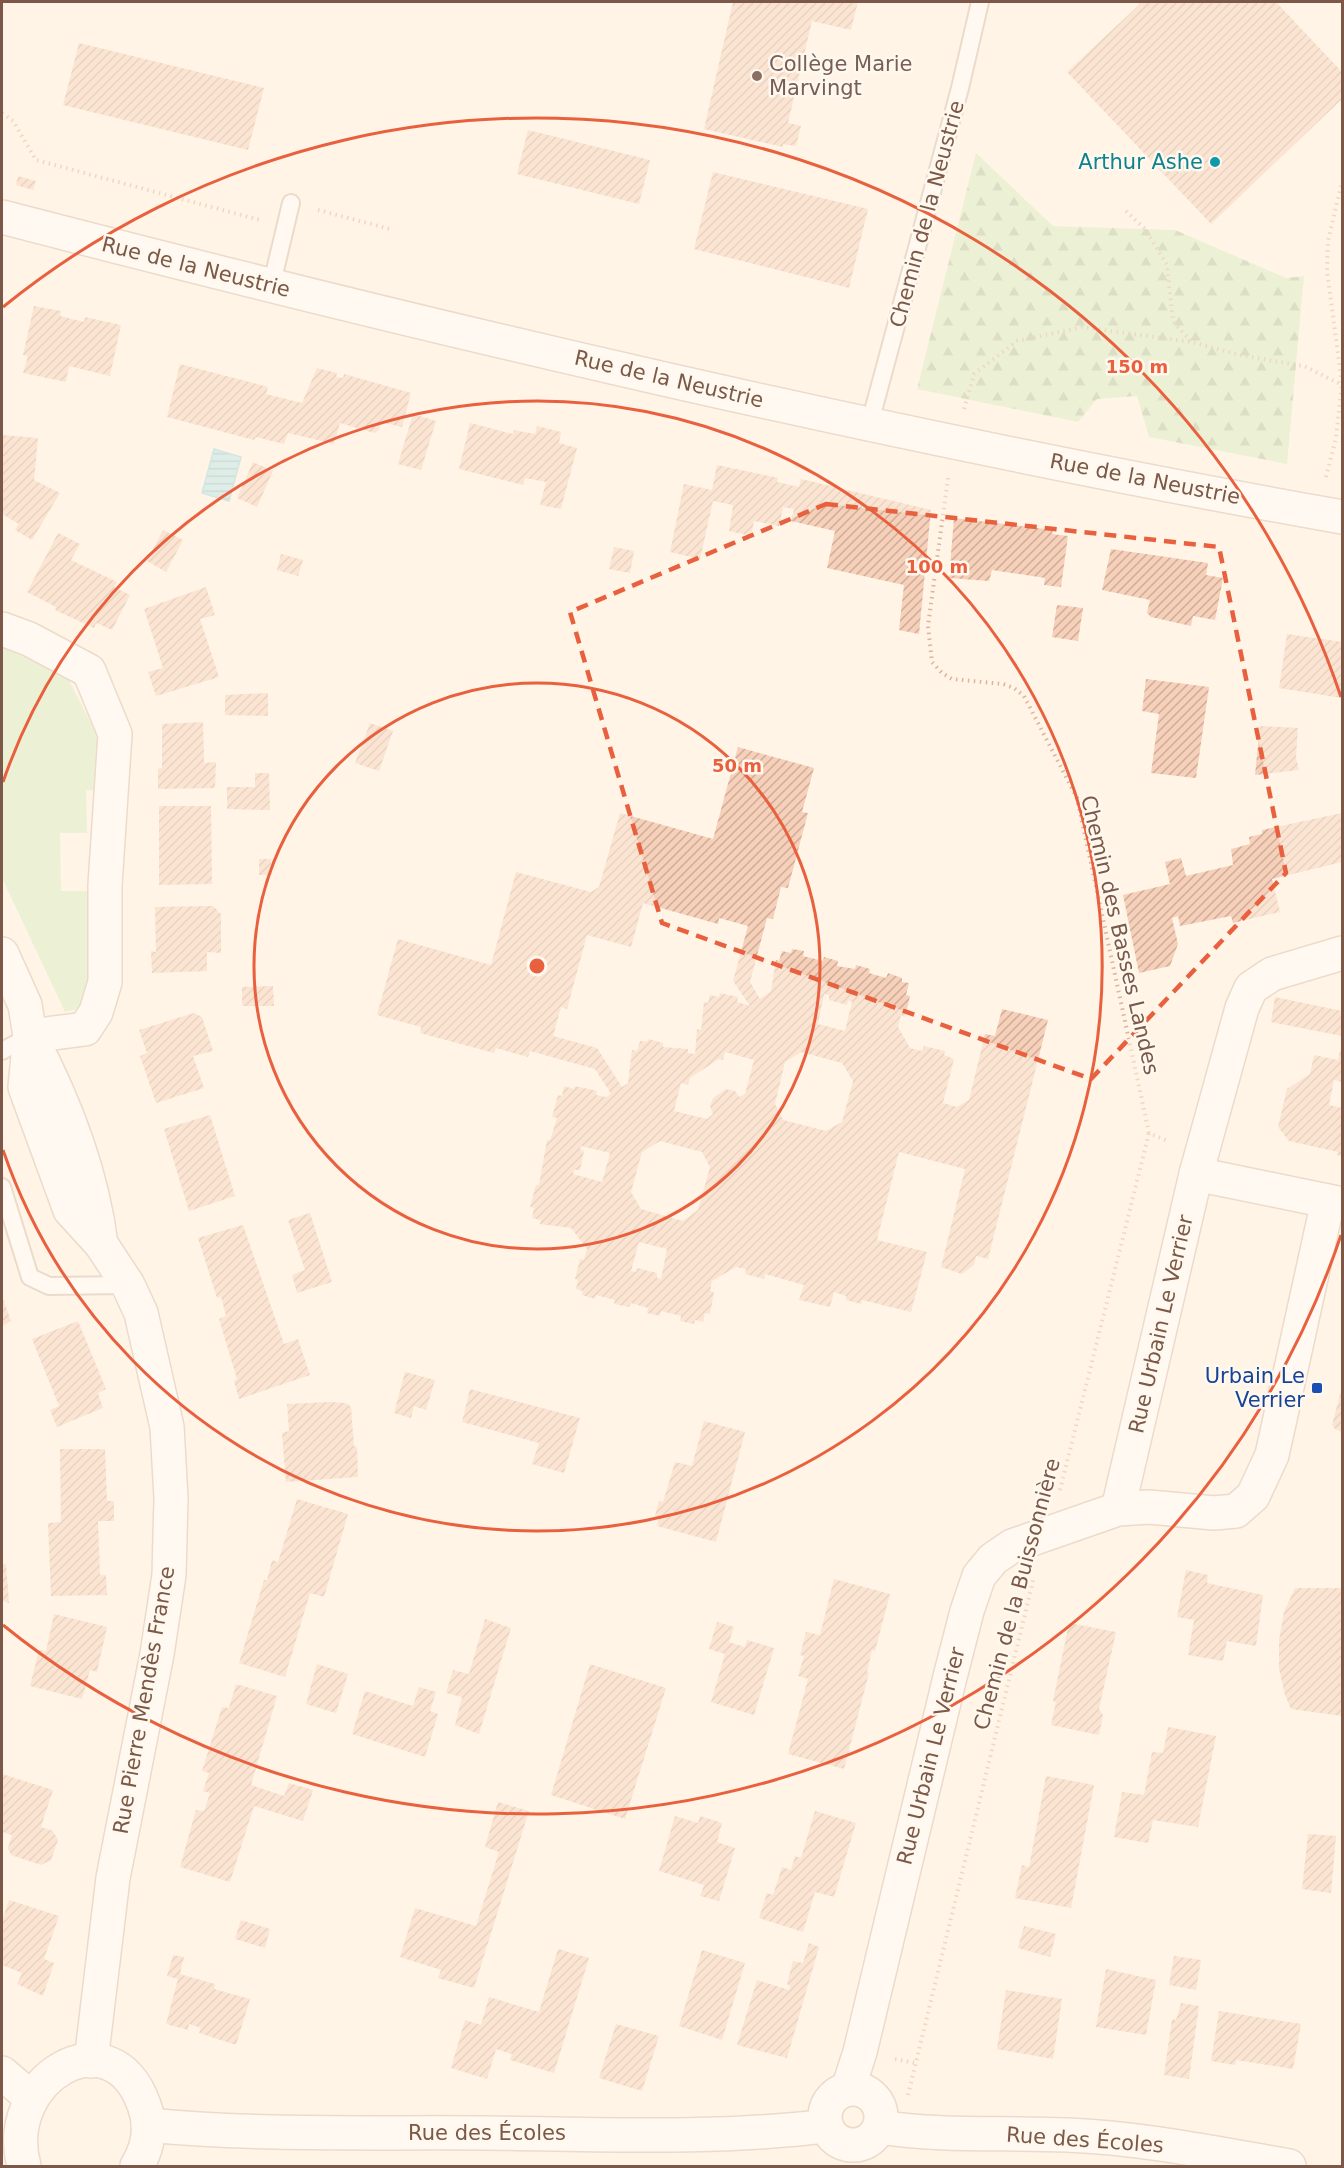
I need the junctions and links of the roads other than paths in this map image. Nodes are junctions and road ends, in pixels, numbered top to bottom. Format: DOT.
graph roads {
  1 [pos="980,2"];
  2 [pos="291,203"];
  3 [pos="2,217"];
  4 [pos="271,287"];
  5 [pos="868,426"];
  6 [pos="1330,515"];
  7 [pos="2,629"];
  8 [pos="2,954"];
  9 [pos="1342,954"];
  10 [pos="16,1044"];
  11 [pos="1199,1164"];
  12 [pos="2,1187"];
  13 [pos="1335,1202"];
  14 [pos="128,1285"];
  15 [pos="1118,1509"];
  16 [pos="92,2061"];
  17 [pos="12,2082"];
  18 [pos="848,2089"];
  19 [pos="148,2125"];
  20 [pos="826,2126"];
  21 [pos="880,2127"];
  22 [pos="24,2166"];
  23 [pos="136,2166"];
  24 [pos="1289,2166"];
  1 -- 5 [label="lane, Chemin de la Neustrie"];
  2 -- 4 [label="lane"];
  3 -- 4 [label="street, Rue de la Neustrie"];
  4 -- 5 [label="street, Rue de la Neustrie"];
  5 -- 6 [label="street, Rue de la Neustrie"];
  7 -- 10 [label="street"];
  8 -- 10 [label="street, Rue Pierre Mendès France"];
  9 -- 11 [label="street, Rue Urbain Le Verrier"];
  10 -- 14 [label="street, Rue Pierre Mendès France"];
  11 -- 13 [label="street"];
  11 -- 15 [label="street, Rue Urbain Le Verrier"];
  12 -- 14 [label="lane"];
  13 -- 15 [label="street, Rue Urbain Le Verrier"];
  14 -- 16 [label="street, Rue Pierre Mendès France"];
  15 -- 18 [label="street, Rue Urbain Le Verrier"];
  16 -- 17 [label="street"];
  16 -- 19 [label="street"];
  17 -- 22 [label="street"];
  18 -- 20 [label="street"];
  18 -- 21 [label="street"];
  19 -- 20 [label="street, Rue des Écoles"];
  19 -- 23 [label="street"];
  20 -- 21 [label="street"];
  21 -- 24 [label="street, Rue des Écoles"];
}
